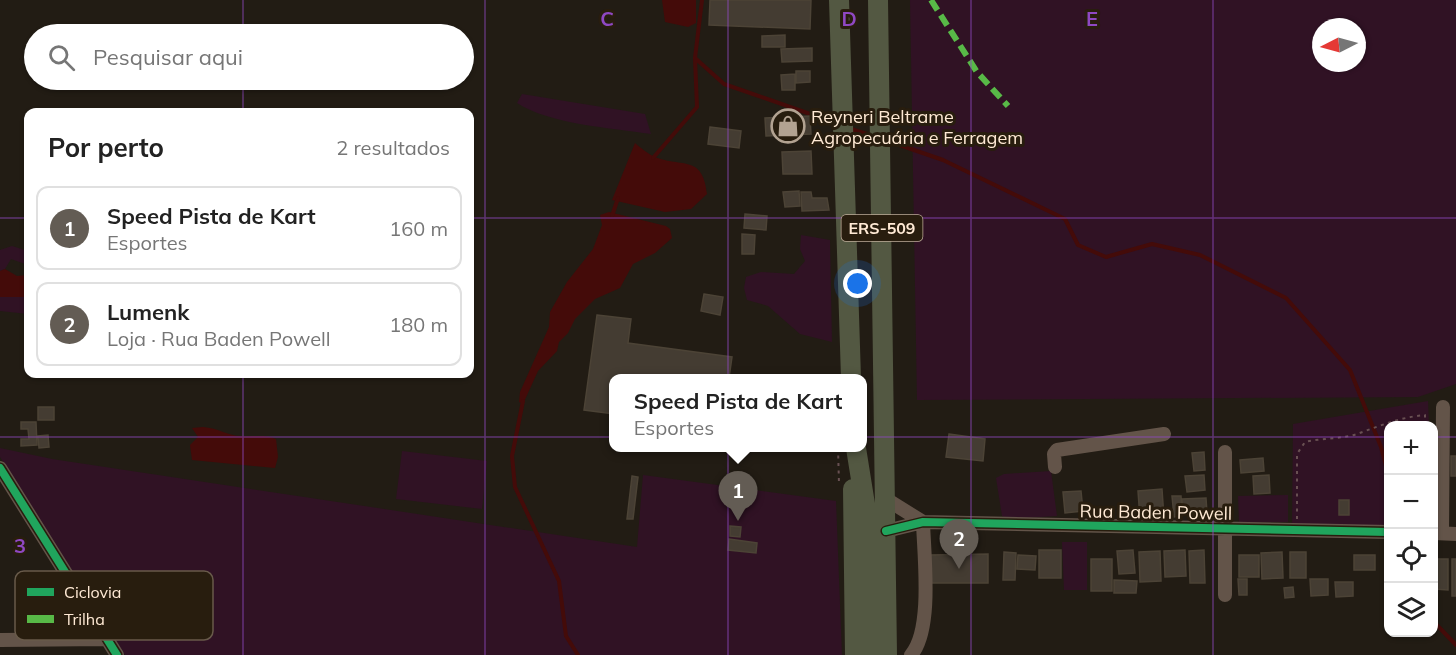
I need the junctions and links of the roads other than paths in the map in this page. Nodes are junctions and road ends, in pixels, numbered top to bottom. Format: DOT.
graph roads {
  1 [pos="839,0"];
  2 [pos="878,0"];
  3 [pos="851,374"];
  4 [pos="1443,407"];
  5 [pos="1164,434"];
  6 [pos="854,452"];
  7 [pos="855,452"];
  8 [pos="1225,452"];
  9 [pos="1055,467"];
  10 [pos="0,468"];
  11 [pos="886,499"];
  12 [pos="923,522"];
  13 [pos="1225,529"];
  14 [pos="886,531"];
  15 [pos="1384,532"];
  16 [pos="1444,533"];
  17 [pos="64,571"];
  18 [pos="1225,595"];
  19 [pos="0,640"];
  20 [pos="15,640"];
  21 [pos="108,640"];
  22 [pos="117,655"];
  23 [pos="855,655"];
  24 [pos="871,655"];
  25 [pos="887,655"];
  26 [pos="911,655"];
  1 -- 3 [label="highway, ERS-509"];
  2 -- 11 [label="highway, ERS-509"];
  4 -- 16 [label="street"];
  5 -- 9 [label="street"];
  6 -- 23 [label="highway"];
  7 -- 24 [label="highway"];
  8 -- 13 [label="street"];
  10 -- 17 [label="street"];
  11 -- 12 [label="street"];
  11 -- 14 [label="highway, ERS-509"];
  12 -- 13 [label="street, Rua Baden Powell"];
  12 -- 14 [label="street, Rua Baden Powell"];
  12 -- 26 [label="street"];
  13 -- 15 [label="street, Rua Baden Powell"];
  13 -- 18 [label="street"];
  14 -- 25 [label="highway, ERS-509"];
  19 -- 20 [label="street"];
  21 -- 22 [label="street"];
}
